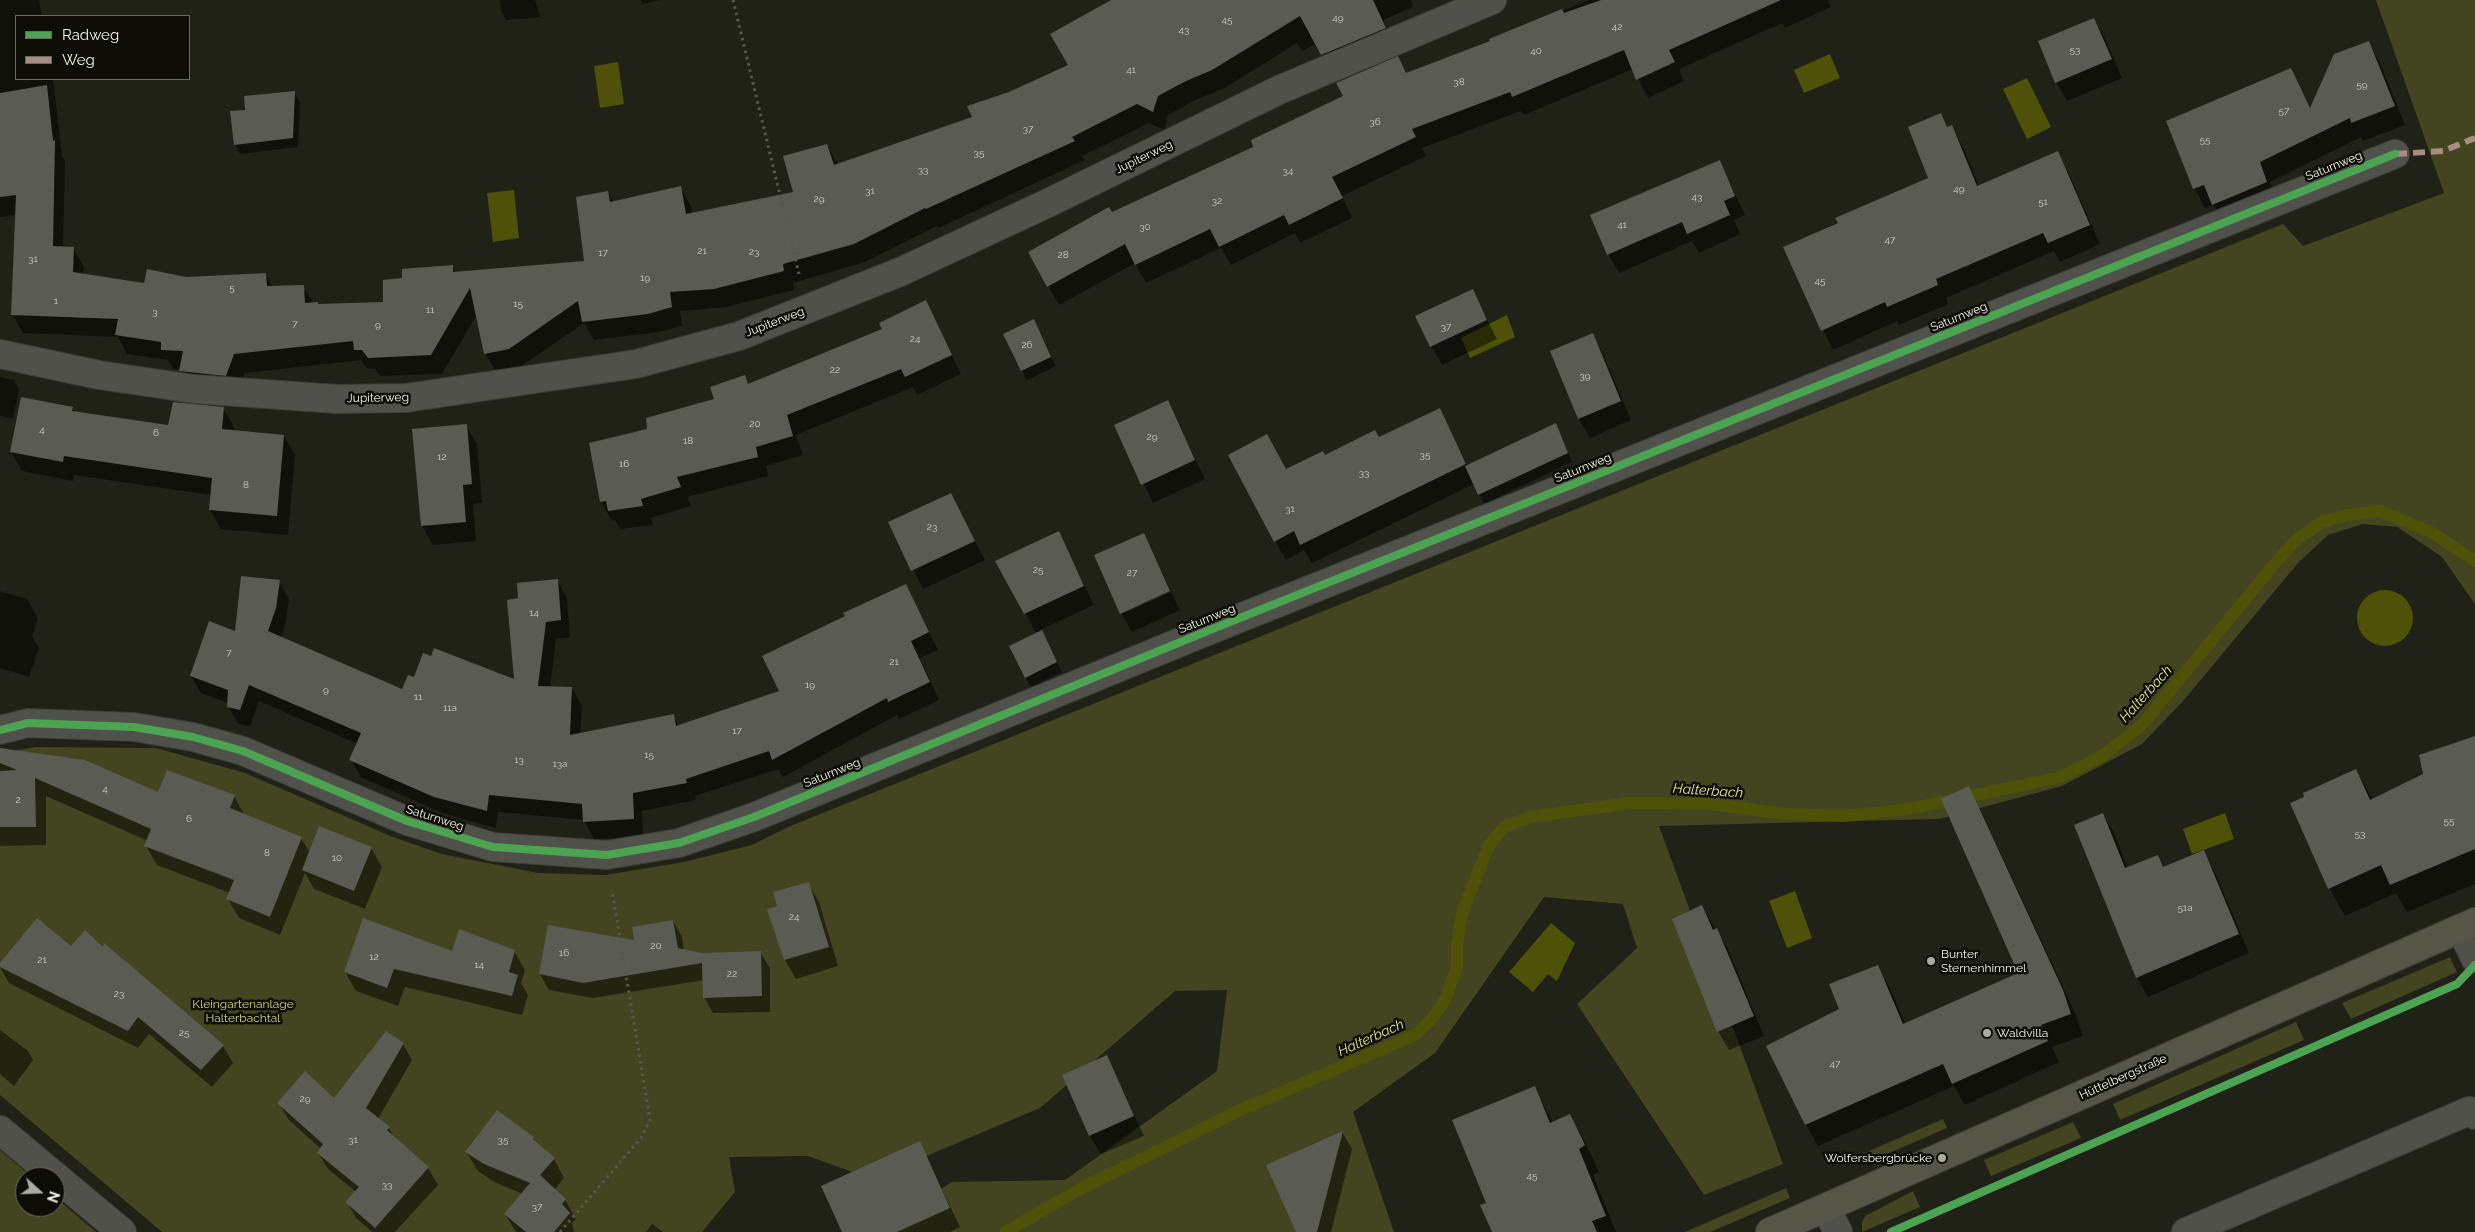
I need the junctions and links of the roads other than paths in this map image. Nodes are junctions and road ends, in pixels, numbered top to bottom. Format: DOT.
graph roads {
  1 [pos="1492,0"];
  2 [pos="2395,154"];
  3 [pos="0,354"];
  4 [pos="0,707"];
  5 [pos="28,723"];
  6 [pos="0,730"];
  7 [pos="2468,926"];
  8 [pos="2475,958"];
  9 [pos="2475,1115"];
  10 [pos="0,1130"];
  11 [pos="1826,1208"];
  12 [pos="122,1232"];
  13 [pos="1770,1232"];
  14 [pos="1838,1232"];
  15 [pos="2186,1232"];
  1 -- 3 [label="street, Jupiterweg"];
  2 -- 5 [label="street, Saturnweg"];
  4 -- 5 [label="street, Saturnweg"];
  5 -- 6 [label="street, Saturnweg"];
  7 -- 8 [label="street"];
  7 -- 11 [label="main road, Hüttelbergstraße"];
  9 -- 15 [label="street"];
  10 -- 12 [label="street"];
  11 -- 13 [label="main road, Hüttelbergstraße"];
  11 -- 14 [label="street"];
}
